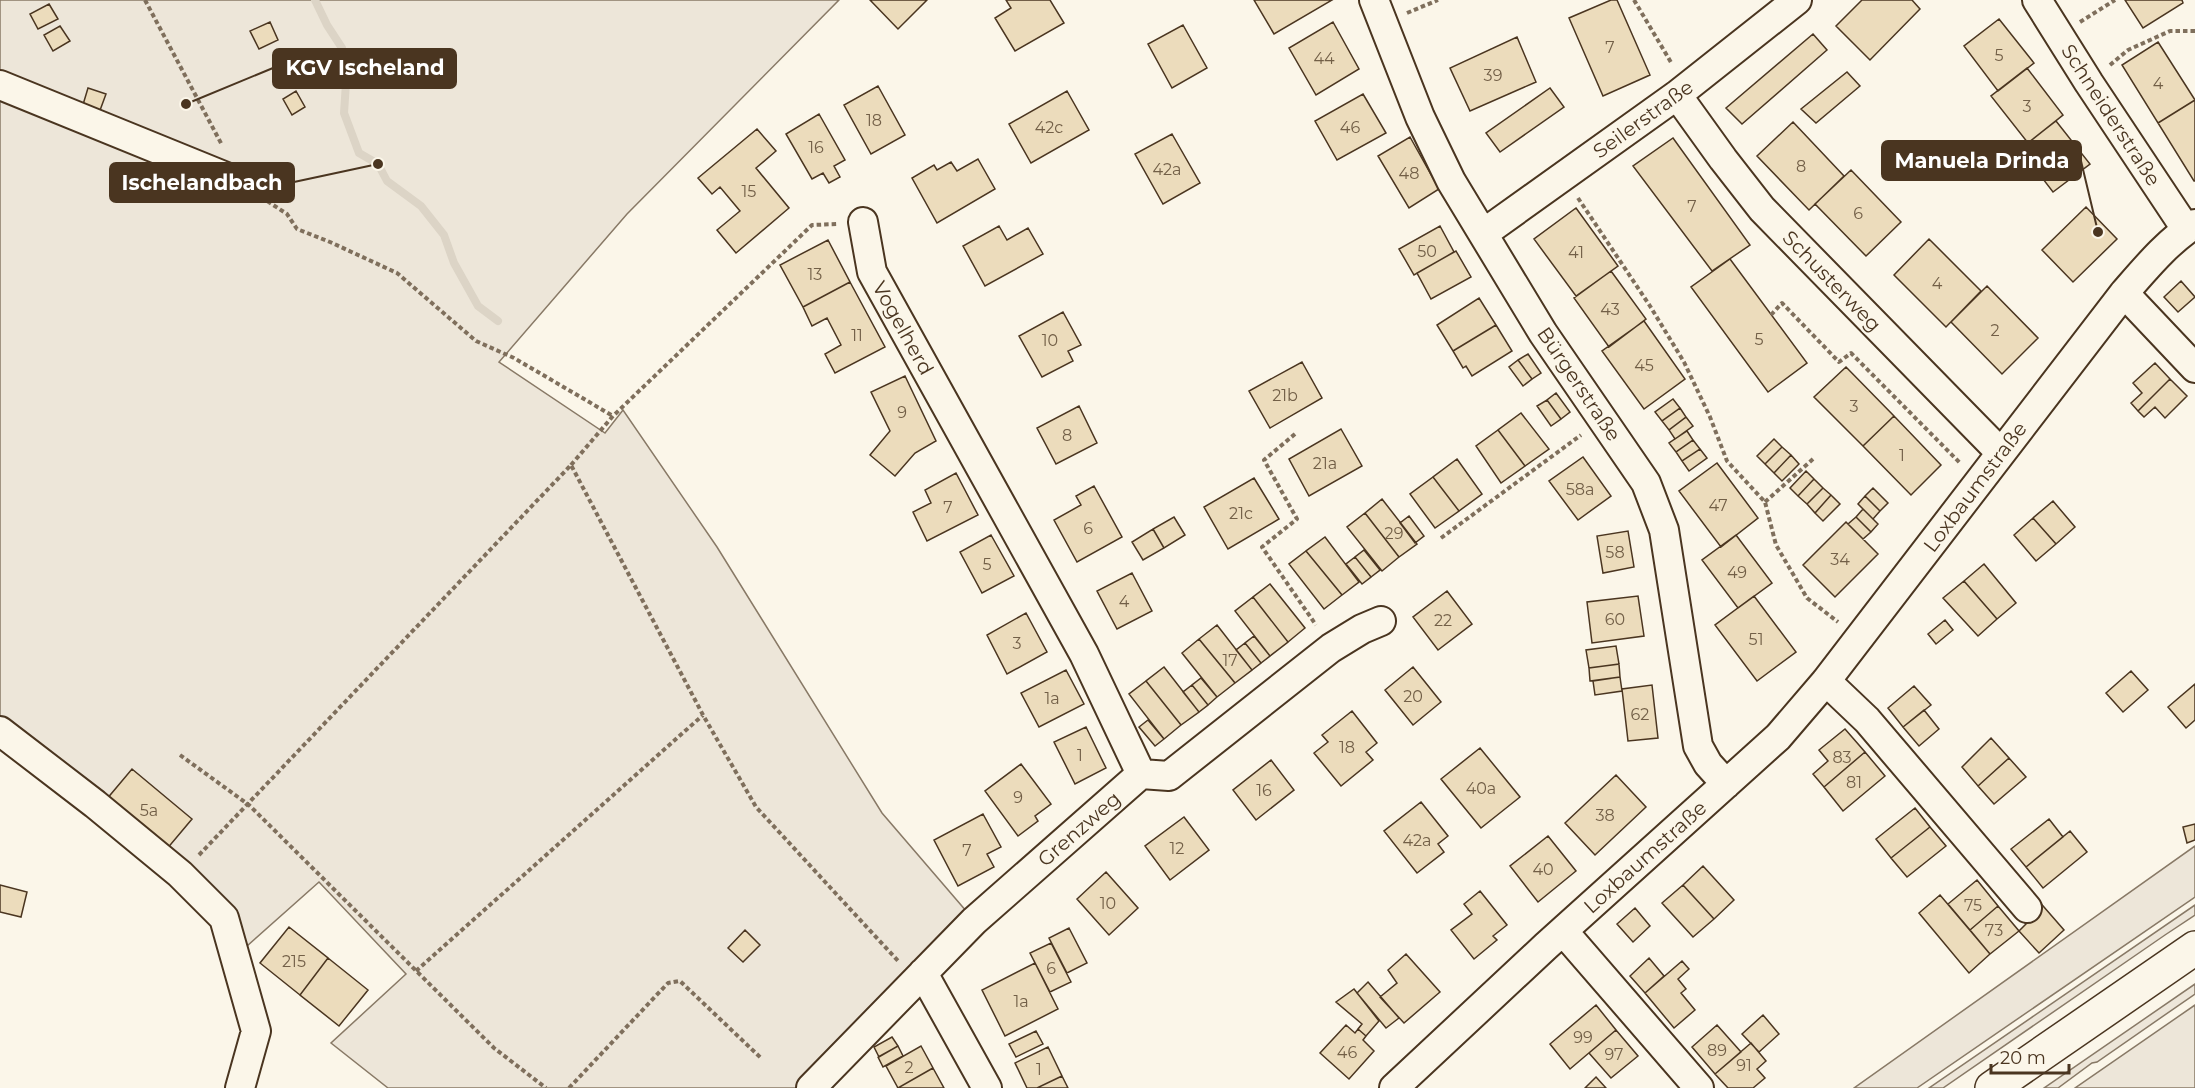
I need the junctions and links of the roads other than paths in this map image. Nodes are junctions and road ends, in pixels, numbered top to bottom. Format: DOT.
graph roads {
  1 [pos="1374,0"];
  2 [pos="1797,0"];
  3 [pos="2037,0"];
  4 [pos="0,85"];
  5 [pos="1677,95"];
  6 [pos="241,183"];
  7 [pos="863,222"];
  8 [pos="2191,226"];
  9 [pos="1484,233"];
  10 [pos="2124,293"];
  11 [pos="2195,368"];
  12 [pos="2001,453"];
  13 [pos="1381,621"];
  14 [pos="1826,681"];
  15 [pos="0,732"];
  16 [pos="1142,774"];
  17 [pos="1726,784"];
  18 [pos="2027,908"];
  19 [pos="1563,931"];
  20 [pos="2195,948"];
  21 [pos="920,976"];
  22 [pos="240,1088"];
  23 [pos="811,1088"];
  24 [pos="987,1088"];
  25 [pos="1394,1088"];
  26 [pos="1699,1088"];
  27 [pos="1992,1088"];
  1 -- 9 [label="street, Bürgerstraße"];
  2 -- 5 [label="street, Seilerstraße"];
  3 -- 8 [label="street, Schneiderstraße"];
  4 -- 6 [label="street"];
  5 -- 9 [label="street, Seilerstraße"];
  5 -- 12 [label="street, Schusterweg"];
  7 -- 16 [label="street, Vogelherd"];
  8 -- 10 [label="street, Loxbaumstraße"];
  9 -- 17 [label="street, Bürgerstraße"];
  10 -- 11 [label="street"];
  10 -- 12 [label="street, Loxbaumstraße"];
  12 -- 14 [label="street, Loxbaumstraße"];
  13 -- 16 [label="street"];
  14 -- 17 [label="street, Loxbaumstraße"];
  14 -- 18 [label="street"];
  15 -- 22 [label="street"];
  16 -- 21 [label="street, Grenzweg"];
  17 -- 19 [label="street, Loxbaumstraße"];
  19 -- 25 [label="street, Loxbaumstraße"];
  19 -- 26 [label="street"];
  20 -- 27 [label="main road"];
  21 -- 23 [label="street, Grenzweg"];
  21 -- 24 [label="street"];
}
